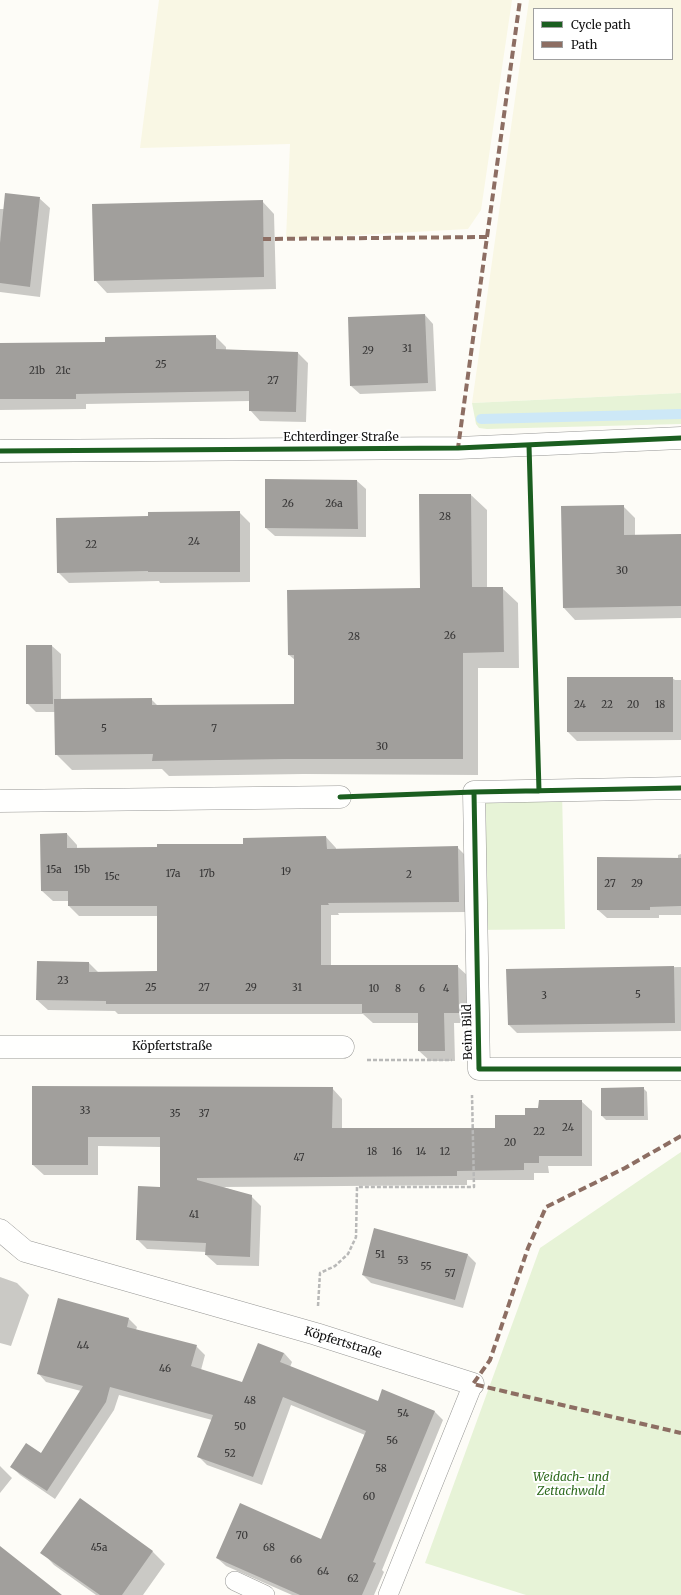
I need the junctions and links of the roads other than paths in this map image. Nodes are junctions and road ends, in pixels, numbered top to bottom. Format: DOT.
graph roads {
  1 [pos="681,438"];
  2 [pos="0,451"];
  3 [pos="681,788"];
  4 [pos="340,797"];
  5 [pos="0,801"];
  6 [pos="0,1047"];
  7 [pos="343,1047"];
  8 [pos="681,1069"];
  9 [pos="0,1230"];
  10 [pos="473,1384"];
  11 [pos="235,1581"];
  12 [pos="265,1595"];
  13 [pos="388,1595"];
  1 -- 2 [label="street, Echterdinger Straße"];
  3 -- 8 [label="street, Beim Bild"];
  4 -- 5 [label="street"];
  6 -- 7 [label="street, Köpfertstraße"];
  9 -- 10 [label="street, Köpfertstraße"];
  10 -- 13 [label="lane, Köpfertstraße"];
  11 -- 12 [label="lane"];
}
